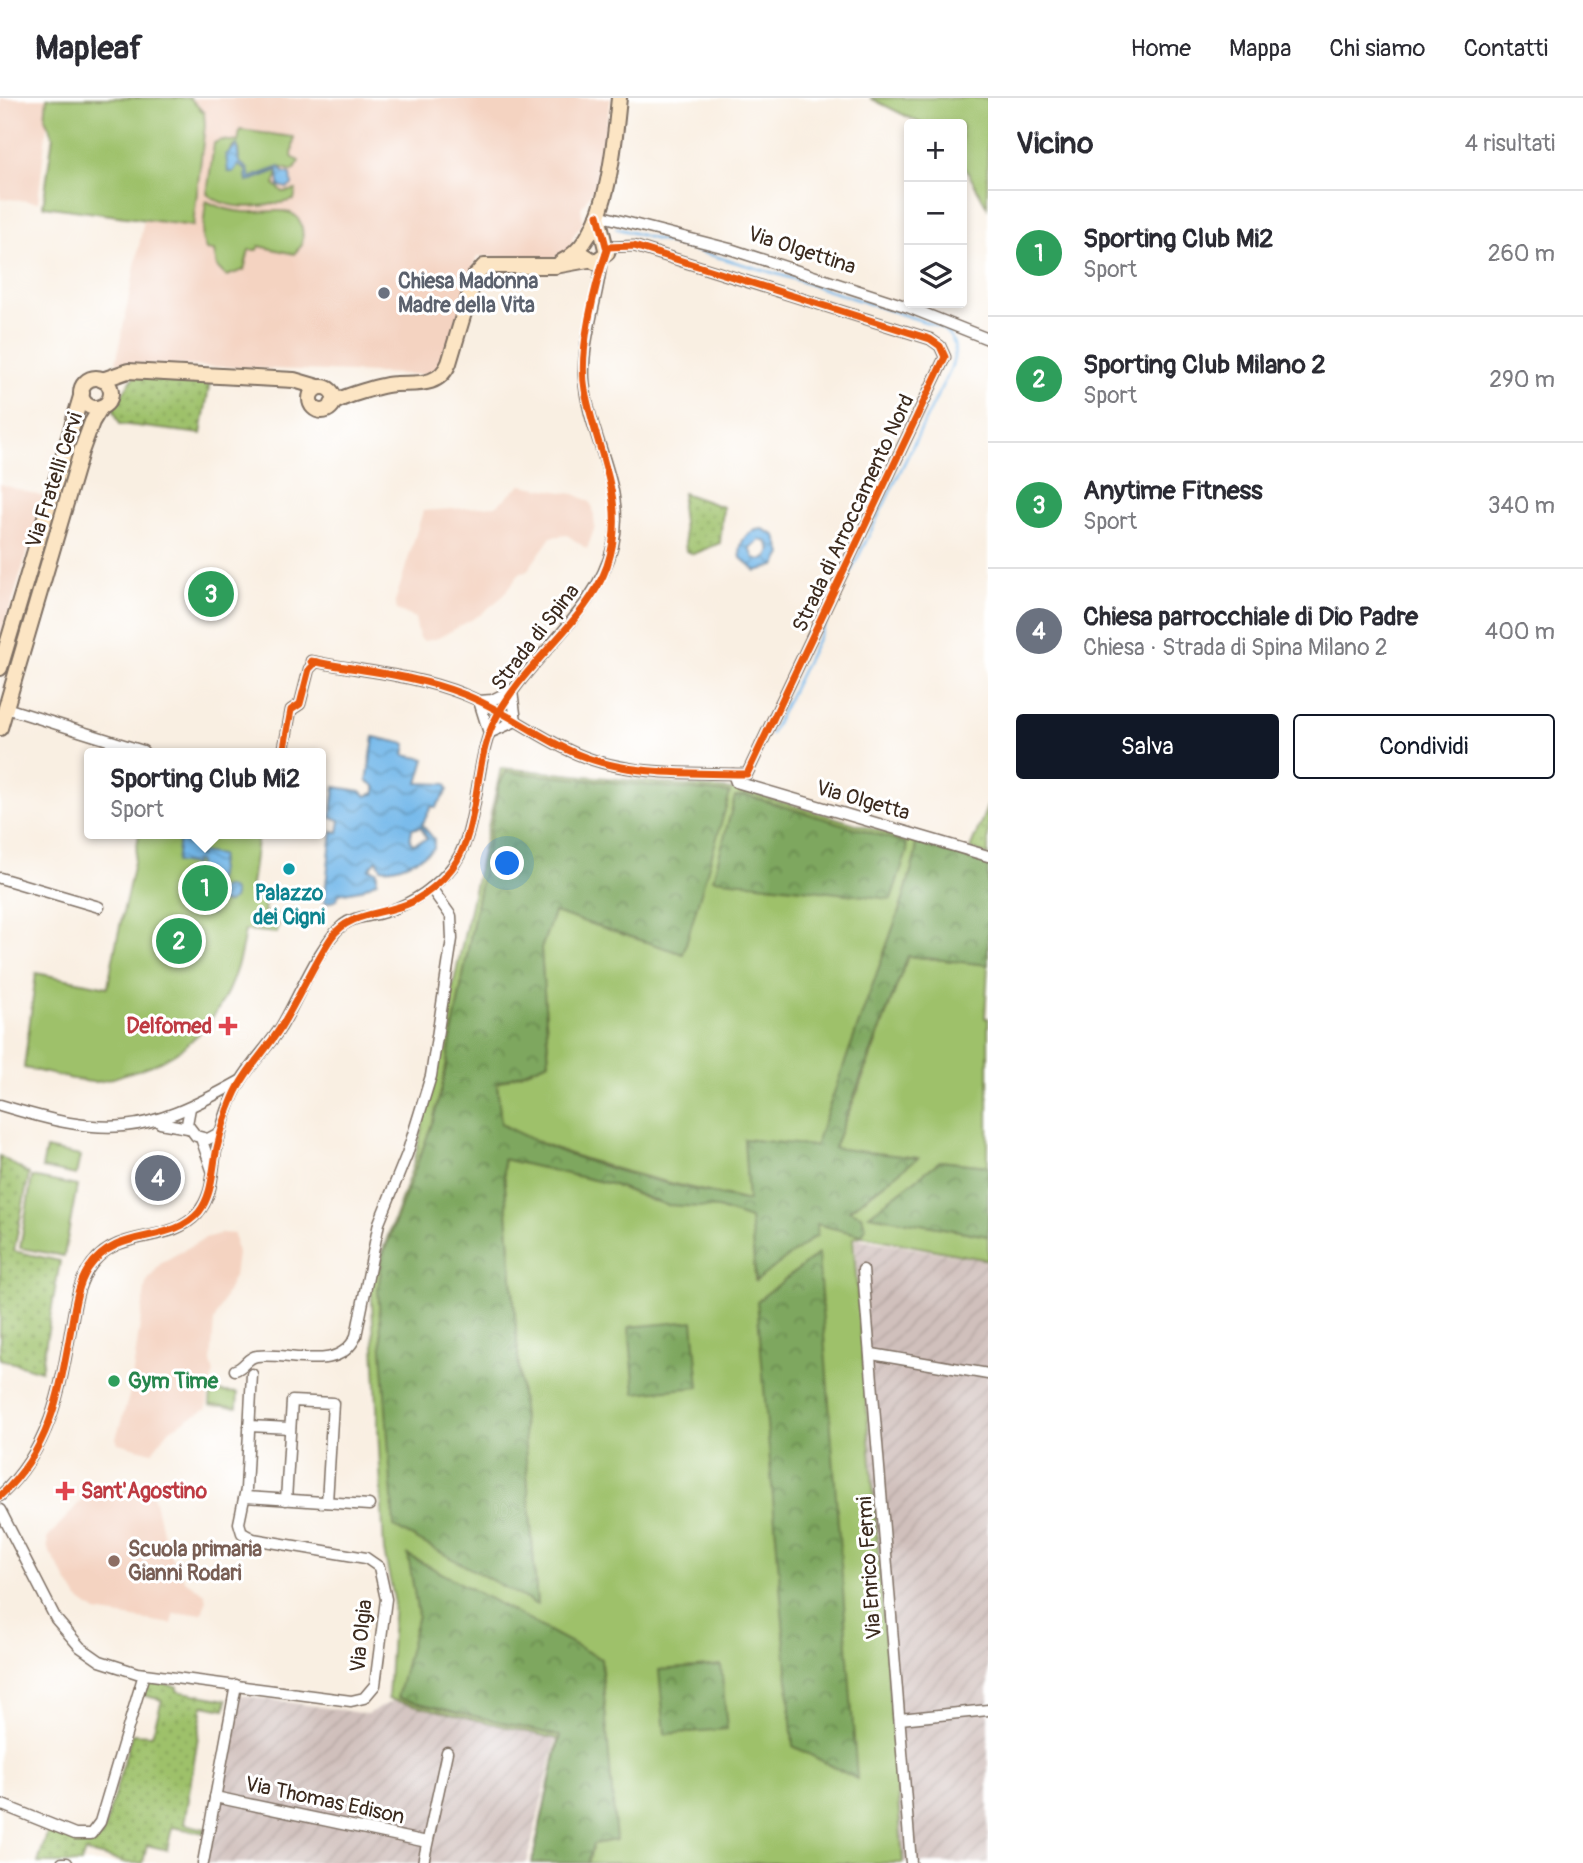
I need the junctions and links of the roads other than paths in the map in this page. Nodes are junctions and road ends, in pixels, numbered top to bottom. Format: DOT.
graph roads {
  1 [pos="620,98"];
  2 [pos="598,215"];
  3 [pos="595,250"];
  4 [pos="988,339"];
  5 [pos="131,371"];
  6 [pos="102,380"];
  7 [pos="82,393"];
  8 [pos="111,393"];
  9 [pos="101,407"];
  10 [pos="0,668"];
  11 [pos="512,690"];
  12 [pos="479,701"];
  13 [pos="2,706"];
  14 [pos="499,712"];
  15 [pos="516,721"];
  16 [pos="0,728"];
  17 [pos="489,733"];
  18 [pos="134,748"];
  19 [pos="284,748"];
  20 [pos="733,774"];
  21 [pos="988,856"];
  22 [pos="0,877"];
  23 [pos="431,888"];
  24 [pos="99,907"];
  25 [pos="241,1081"];
  26 [pos="208,1099"];
  27 [pos="0,1105"];
  28 [pos="190,1108"];
  29 [pos="226,1116"];
  30 [pos="156,1122"];
  31 [pos="188,1128"];
  32 [pos="221,1132"];
  33 [pos="201,1138"];
  34 [pos="212,1171"];
  35 [pos="863,1270"];
  36 [pos="872,1354"];
  37 [pos="235,1370"];
  38 [pos="252,1374"];
  39 [pos="988,1374"];
  40 [pos="249,1426"];
  41 [pos="290,1428"];
  42 [pos="0,1496"];
  43 [pos="245,1497"];
  44 [pos="286,1500"];
  45 [pos="327,1502"];
  46 [pos="369,1505"];
  47 [pos="0,1510"];
  48 [pos="144,1674"];
  49 [pos="236,1685"];
  50 [pos="988,1710"];
  51 [pos="900,1719"];
  52 [pos="447,1752"];
  53 [pos="215,1797"];
  54 [pos="0,1804"];
  55 [pos="428,1842"];
  56 [pos="203,1863"];
  57 [pos="423,1863"];
  58 [pos="911,1863"];
  1 -- 2 [label="street"];
  2 -- 3 [label="street"];
  2 -- 4 [label="street, Via Olgettina"];
  3 -- 5 [label="street"];
  3 -- 11 [label="street, Strada di Spina"];
  3 -- 20 [label="street, Strada di Arroccamento Nord"];
  5 -- 6 [label="street"];
  5 -- 8 [label="street"];
  6 -- 7 [label="street"];
  6 -- 8 [label="street"];
  7 -- 9 [label="street"];
  7 -- 10 [label="street, Via Fratelli Cervi"];
  8 -- 9 [label="street"];
  9 -- 13 [label="street, Via Fratelli Cervi"];
  11 -- 12 [label="street"];
  11 -- 14 [label="street, Strada di Spina"];
  11 -- 15 [label="street"];
  12 -- 14 [label="street"];
  12 -- 17 [label="street"];
  12 -- 19 [label="street"];
  13 -- 16 [label="street, Via Fratelli Cervi"];
  13 -- 18 [label="street"];
  14 -- 15 [label="street"];
  14 -- 17 [label="street, Strada di Spina"];
  15 -- 17 [label="street"];
  15 -- 20 [label="street"];
  17 -- 23 [label="street, Strada di Spina"];
  20 -- 21 [label="street, Via Olgetta"];
  22 -- 24 [label="street"];
  23 -- 25 [label="street, Strada di Spina"];
  23 -- 37 [label="street"];
  25 -- 26 [label="street"];
  25 -- 29 [label="street"];
  26 -- 28 [label="street"];
  26 -- 29 [label="street"];
  27 -- 30 [label="street"];
  28 -- 30 [label="street"];
  28 -- 31 [label="street"];
  29 -- 32 [label="street"];
  30 -- 31 [label="street"];
  31 -- 33 [label="street"];
  32 -- 33 [label="street"];
  32 -- 34 [label="street"];
  33 -- 34 [label="street"];
  34 -- 42 [label="street"];
  35 -- 36 [label="street, Via Enrico Fermi"];
  36 -- 39 [label="street"];
  36 -- 51 [label="street, Via Enrico Fermi"];
  38 -- 40 [label="street, Via Olgia"];
  40 -- 41 [label="street"];
  40 -- 43 [label="street, Via Olgia"];
  41 -- 44 [label="street"];
  41 -- 45 [label="street"];
  43 -- 44 [label="street"];
  43 -- 49 [label="street, Via Olgia"];
  44 -- 45 [label="street"];
  45 -- 46 [label="street"];
  47 -- 48 [label="street"];
  48 -- 49 [label="street"];
  48 -- 54 [label="street"];
  49 -- 53 [label="street"];
  50 -- 51 [label="street"];
  51 -- 58 [label="street, Via Enrico Fermi"];
  52 -- 55 [label="street"];
  53 -- 55 [label="street, Via Thomas Edison"];
  53 -- 56 [label="street"];
  55 -- 57 [label="street"];
}
